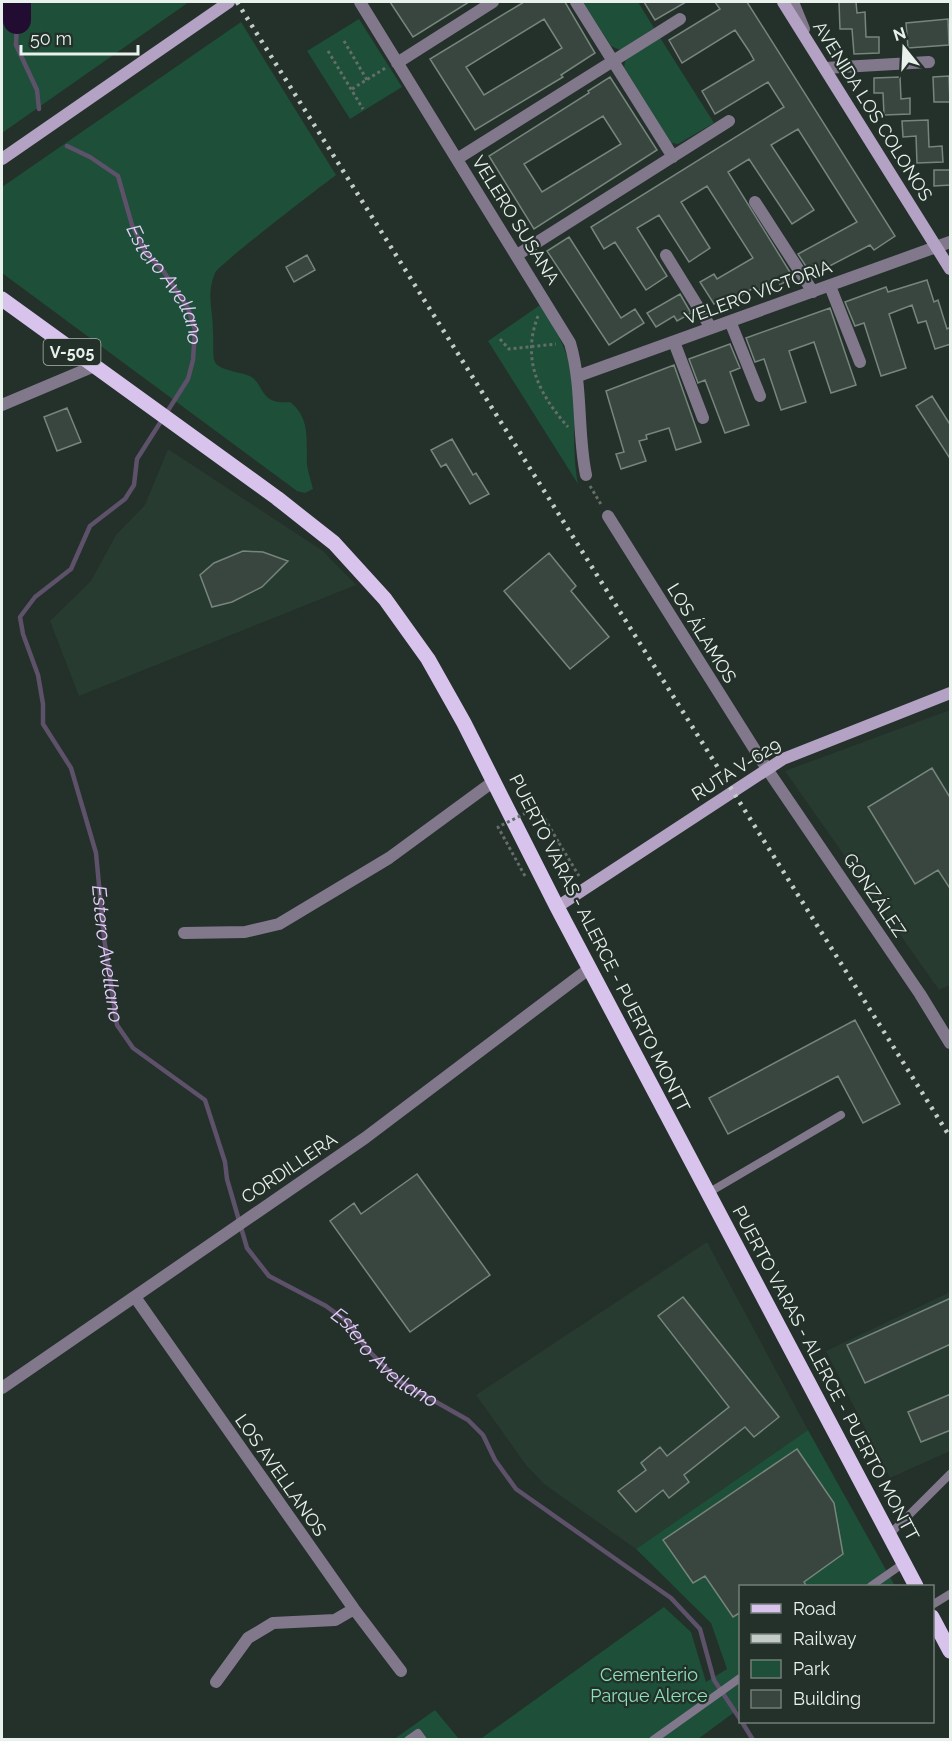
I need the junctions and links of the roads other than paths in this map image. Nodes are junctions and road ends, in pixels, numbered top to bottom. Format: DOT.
graph roads {
  1 [pos="229,2"];
  2 [pos="360,2"];
  3 [pos="493,2"];
  4 [pos="576,2"];
  5 [pos="783,2"];
  6 [pos="793,2"];
  7 [pos="680,19"];
  8 [pos="812,47"];
  9 [pos="613,61"];
  10 [pos="396,62"];
  11 [pos="929,62"];
  12 [pos="825,68"];
  13 [pos="729,121"];
  14 [pos="673,157"];
  15 [pos="2,159"];
  16 [pos="457,159"];
  17 [pos="756,202"];
  18 [pos="951,242"];
  19 [pos="936,247"];
  20 [pos="517,255"];
  21 [pos="666,255"];
  22 [pos="951,270"];
  23 [pos="830,286"];
  24 [pos="813,292"];
  25 [pos="2,299"];
  26 [pos="730,321"];
  27 [pos="711,328"];
  28 [pos="674,342"];
  29 [pos="860,362"];
  30 [pos="92,367"];
  31 [pos="578,376"];
  32 [pos="760,396"];
  33 [pos="2,405"];
  34 [pos="703,418"];
  35 [pos="586,476"];
  36 [pos="608,516"];
  37 [pos="951,693"];
  38 [pos="766,769"];
  39 [pos="494,781"];
  40 [pos="557,907"];
  41 [pos="184,933"];
  42 [pos="590,968"];
  43 [pos="951,1043"];
  44 [pos="841,1115"];
  45 [pos="708,1193"];
  46 [pos="135,1297"];
  47 [pos="2,1388"];
  48 [pos="951,1474"];
  49 [pos="889,1535"];
  50 [pos="904,1563"];
  51 [pos="874,1585"];
  52 [pos="915,1585"];
  53 [pos="951,1594"];
  54 [pos="934,1604"];
  55 [pos="354,1609"];
  56 [pos="934,1619"];
  57 [pos="951,1651"];
  58 [pos="401,1671"];
  59 [pos="739,1679"];
  60 [pos="216,1682"];
  61 [pos="408,1740"];
  62 [pos="423,1740"];
  63 [pos="653,1740"];
  1 -- 15 [label="street"];
  2 -- 10 [label="street, VELERO SUSANA"];
  3 -- 10 [label="street"];
  4 -- 9 [label="street"];
  5 -- 8 [label="street, AVENIDA LOS COLONOS"];
  6 -- 8 [label="street"];
  7 -- 9 [label="street"];
  8 -- 12 [label="street, AVENIDA LOS COLONOS"];
  9 -- 14 [label="street"];
  9 -- 16 [label="street"];
  10 -- 16 [label="street, VELERO SUSANA"];
  11 -- 12 [label="street"];
  12 -- 19 [label="street, AVENIDA LOS COLONOS"];
  13 -- 14 [label="street"];
  14 -- 20 [label="street"];
  16 -- 20 [label="street, VELERO SUSANA"];
  17 -- 24 [label="street"];
  18 -- 19 [label="street, VELERO VICTORIA"];
  19 -- 22 [label="street, AVENIDA LOS COLONOS"];
  19 -- 23 [label="street, VELERO VICTORIA"];
  20 -- 31 [label="street, VELERO SUSANA"];
  21 -- 27 [label="street"];
  23 -- 24 [label="street, VELERO VICTORIA"];
  23 -- 29 [label="street"];
  24 -- 26 [label="street, VELERO VICTORIA"];
  25 -- 30 [label="main road, V-505"];
  26 -- 27 [label="street, VELERO VICTORIA"];
  26 -- 32 [label="street"];
  27 -- 28 [label="street, VELERO VICTORIA"];
  28 -- 31 [label="street, VELERO VICTORIA"];
  28 -- 34 [label="street"];
  30 -- 33 [label="street"];
  30 -- 39 [label="main road, PUERTO VARAS - ALERCE - PUERTO MONTT / V-505"];
  31 -- 35 [label="street, VELERO SUSANA"];
  36 -- 38 [label="street, LOS ÁLAMOS"];
  37 -- 38 [label="street, RUTA V-629"];
  38 -- 40 [label="street, RUTA V-629"];
  38 -- 43 [label="street, GONZÁLEZ"];
  39 -- 40 [label="main road, PUERTO VARAS - ALERCE - PUERTO MONTT"];
  39 -- 41 [label="street"];
  40 -- 42 [label="main road, PUERTO VARAS - ALERCE - PUERTO MONTT"];
  42 -- 45 [label="main road, PUERTO VARAS - ALERCE - PUERTO MONTT"];
  42 -- 46 [label="street, CORDILLERA"];
  44 -- 45 [label="lane"];
  45 -- 49 [label="main road, PUERTO VARAS - ALERCE - PUERTO MONTT"];
  46 -- 47 [label="street, CORDILLERA"];
  46 -- 55 [label="street, LOS AVELLANOS"];
  48 -- 49 [label="lane"];
  49 -- 50 [label="main road, PUERTO VARAS - ALERCE - PUERTO MONTT"];
  50 -- 51 [label="lane"];
  50 -- 52 [label="main road, PUERTO VARAS - ALERCE - PUERTO MONTT"];
  53 -- 54 [label="lane"];
  55 -- 58 [label="street, LOS AVELLANOS"];
  55 -- 60 [label="street"];
  56 -- 57 [label="main road"];
  59 -- 63 [label="lane"];
  61 -- 62 [label="lane"];
}
